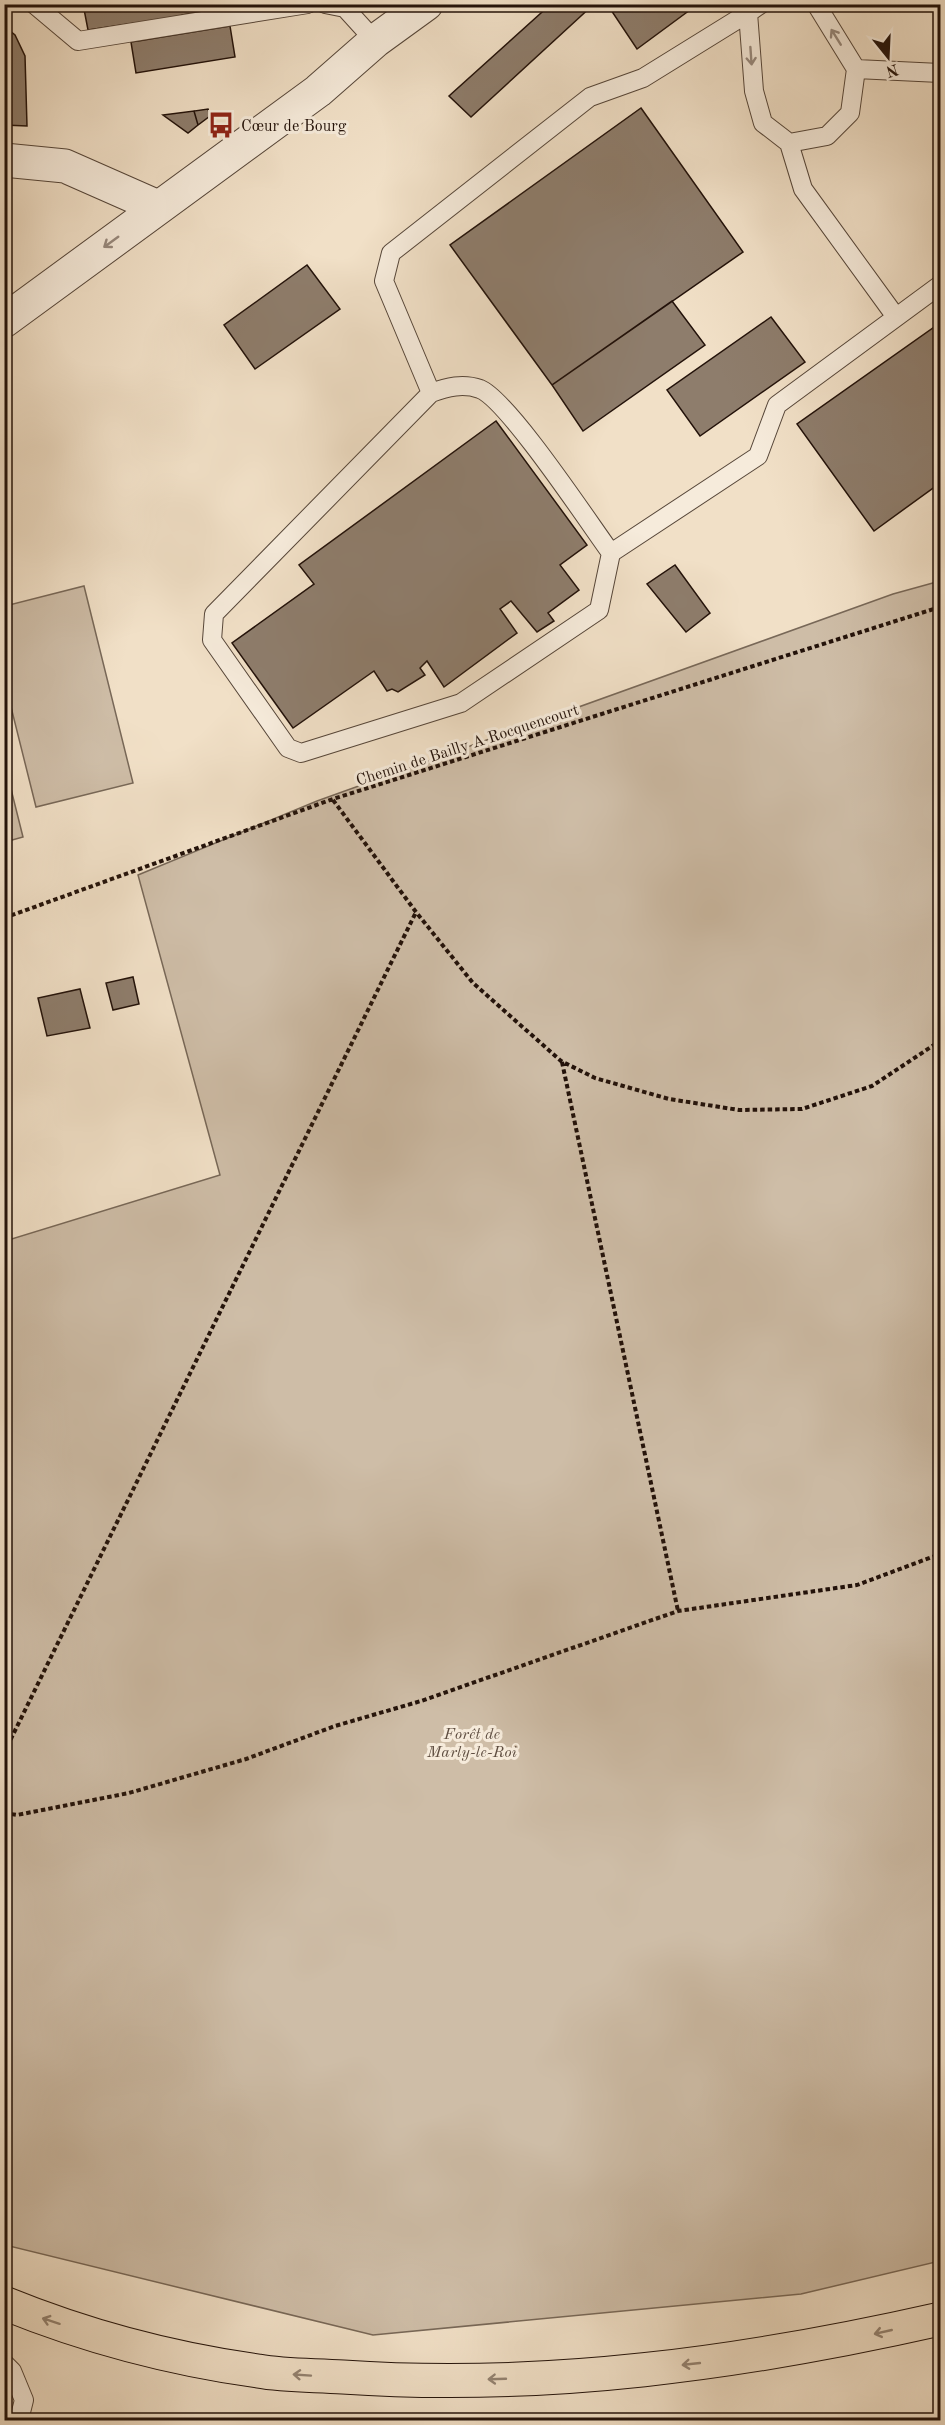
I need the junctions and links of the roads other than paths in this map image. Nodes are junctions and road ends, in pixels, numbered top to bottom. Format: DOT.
graph roads {
  1 [pos="34,4"];
  2 [pos="308,4"];
  3 [pos="325,4"];
  4 [pos="426,4"];
  5 [pos="816,4"];
  6 [pos="750,7"];
  7 [pos="375,41"];
  8 [pos="856,69"];
  9 [pos="940,73"];
  10 [pos="789,144"];
  11 [pos="4,160"];
  12 [pos="158,207"];
  13 [pos="940,285"];
  14 [pos="896,317"];
  15 [pos="4,321"];
  16 [pos="431,393"];
  17 [pos="611,553"];
  18 [pos="4,2303"];
  19 [pos="940,2319"];
  20 [pos="4,2363"];
  21 [pos="19,2421"];
  1 -- 2 [label="lane"];
  3 -- 7 [label="lane"];
  4 -- 7 [label="street"];
  8 -- 5 [label="lane, one-way"];
  6 -- 10 [label="lane, one-way"];
  6 -- 16 [label="lane"];
  7 -- 12 [label="street"];
  8 -- 9 [label="lane"];
  8 -- 10 [label="lane"];
  10 -- 14 [label="lane"];
  11 -- 12 [label="street"];
  12 -- 15 [label="street, one-way"];
  13 -- 14 [label="lane"];
  14 -- 17 [label="lane"];
  16 -- 17 [label="lane"];
  16 -- 17 [label="lane"];
  19 -- 18 [label="highway, one-way"];
  20 -- 21 [label="lane"];
}
